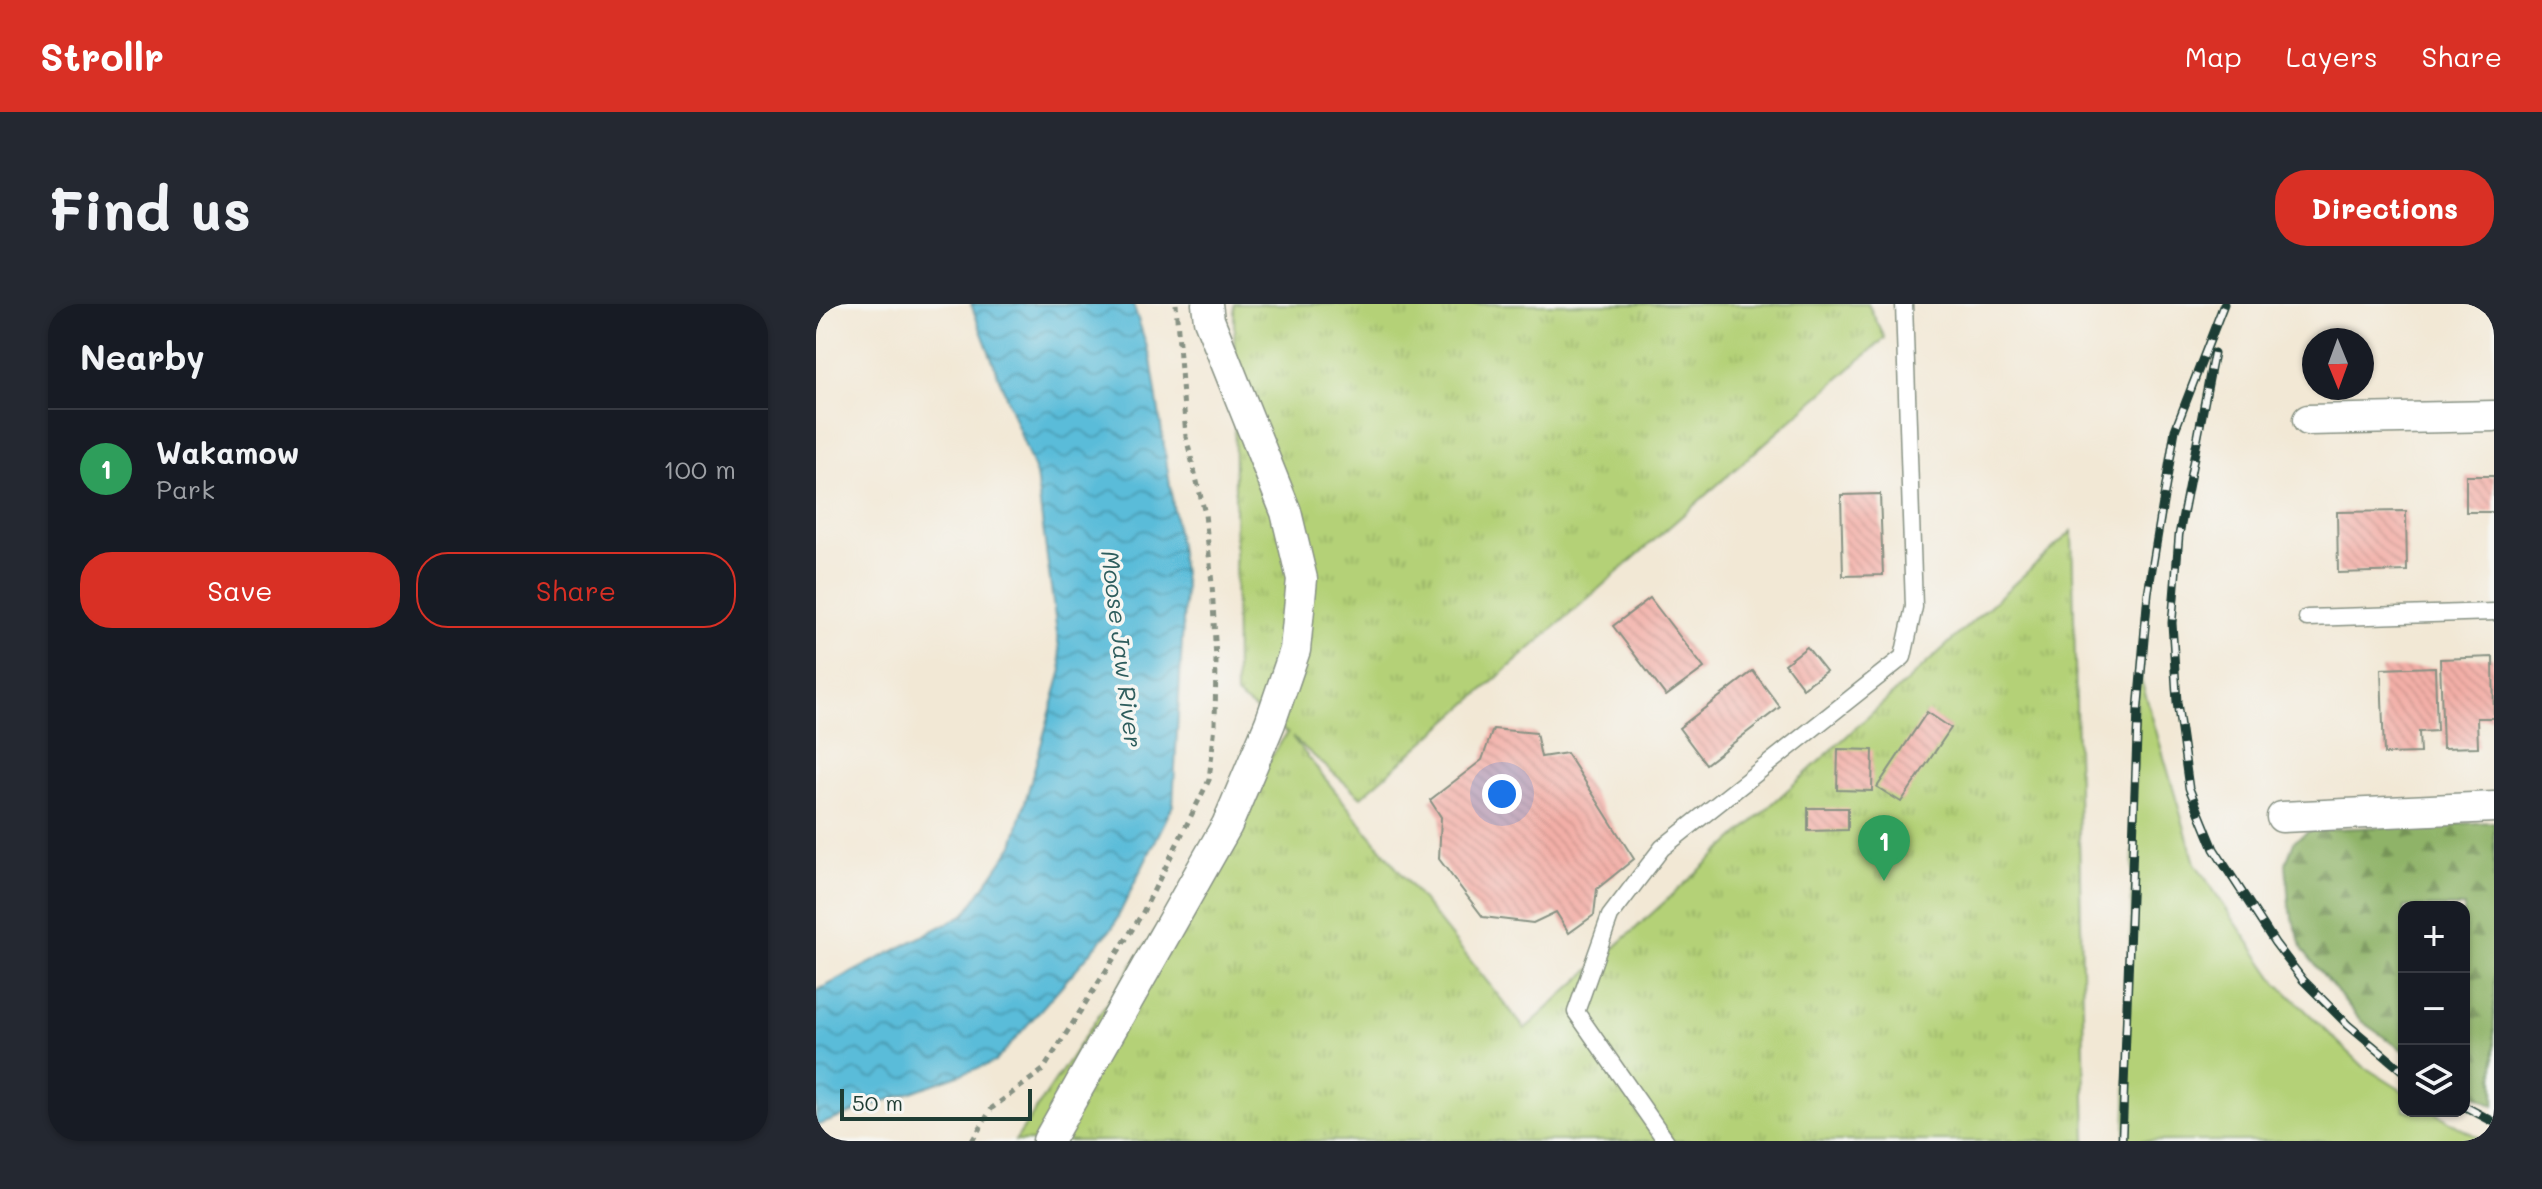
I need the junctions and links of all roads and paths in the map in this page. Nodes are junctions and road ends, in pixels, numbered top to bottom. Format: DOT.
graph roads {
  1 [pos="1176,304"];
  2 [pos="1207,304"];
  3 [pos="1904,304"];
  4 [pos="2494,416"];
  5 [pos="2308,420"];
  6 [pos="2494,612"];
  7 [pos="2307,618"];
  8 [pos="2494,807"];
  9 [pos="2282,817"];
  10 [pos="972,1141"];
  11 [pos="1048,1141"];
  12 [pos="1666,1141"];
  1 -- 10 [label="path"];
  2 -- 11 [label="street"];
  3 -- 12 [label="lane"];
  4 -- 5 [label="street"];
  6 -- 7 [label="lane"];
  8 -- 9 [label="street"];
}
